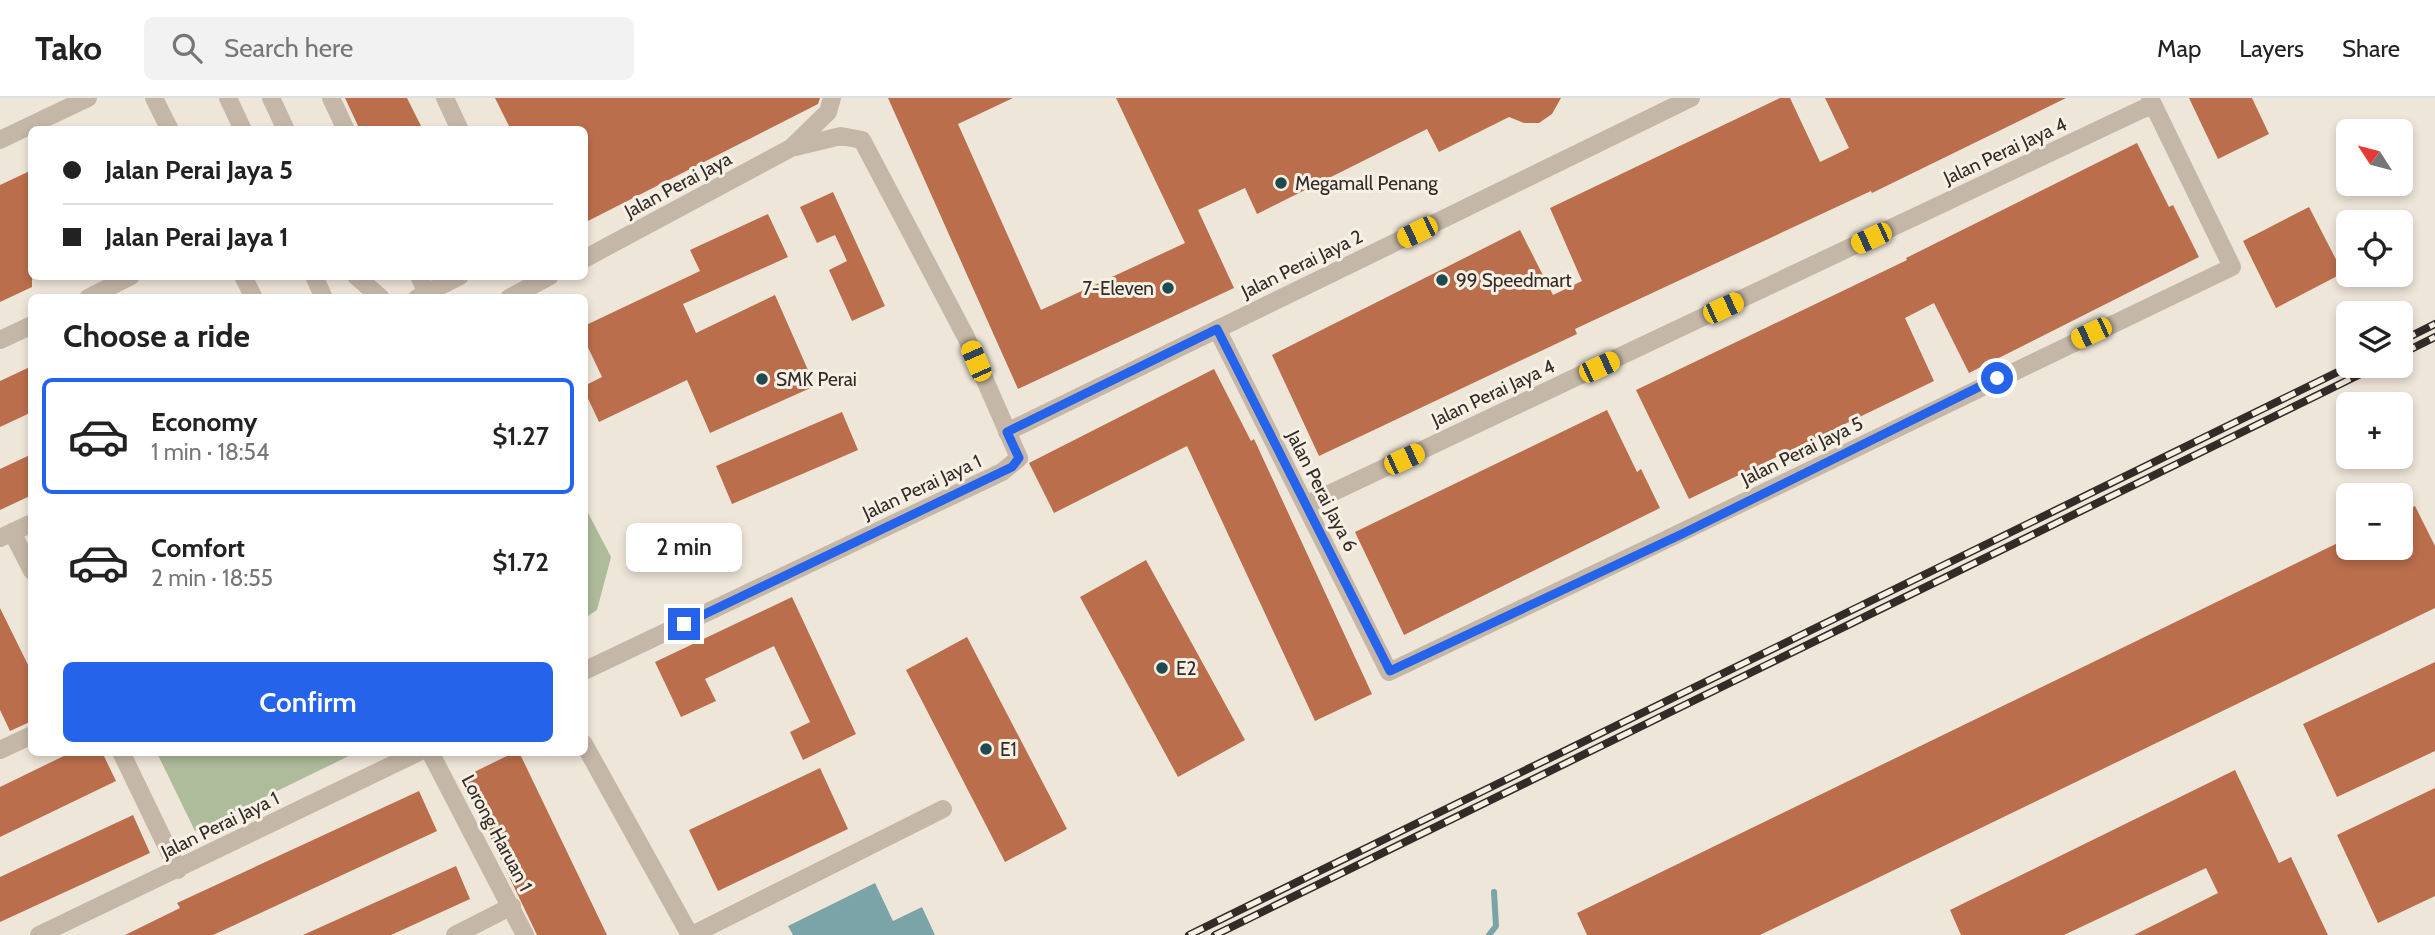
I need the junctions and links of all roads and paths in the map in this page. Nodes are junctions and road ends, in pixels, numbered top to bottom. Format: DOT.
graph roads {
  1 [pos="88,98"];
  2 [pos="154,98"];
  3 [pos="228,98"];
  4 [pos="271,98"];
  5 [pos="331,98"];
  6 [pos="445,98"];
  7 [pos="832,98"];
  8 [pos="1691,98"];
  9 [pos="2152,101"];
  10 [pos="29,126"];
  11 [pos="168,126"];
  12 [pos="241,126"];
  13 [pos="284,126"];
  14 [pos="344,126"];
  15 [pos="458,126"];
  16 [pos="28,127"];
  17 [pos="0,140"];
  18 [pos="791,148"];
  19 [pos="589,253"];
  20 [pos="123,280"];
  21 [pos="361,280"];
  22 [pos="452,280"];
  23 [pos="543,280"];
  24 [pos="96,294"];
  25 [pos="376,294"];
  26 [pos="424,294"];
  27 [pos="516,294"];
  28 [pos="28,327"];
  29 [pos="1217,329"];
  30 [pos="0,340"];
  31 [pos="1007,432"];
  32 [pos="1306,505"];
  33 [pos="28,525"];
  34 [pos="6,535"];
  35 [pos="28,565"];
  36 [pos="588,669"];
  37 [pos="1390,671"];
  38 [pos="28,737"];
  39 [pos="0,750"];
  40 [pos="588,751"];
  41 [pos="123,756"];
  42 [pos="411,756"];
  43 [pos="432,756"];
  44 [pos="943,809"];
  45 [pos="178,870"];
  46 [pos="512,906"];
  47 [pos="39,935"];
  48 [pos="455,935"];
  49 [pos="525,935"];
  50 [pos="691,935"];
  1 -- 10 [label="street"];
  2 -- 11 [label="street"];
  3 -- 12 [label="street"];
  4 -- 13 [label="street"];
  5 -- 14 [label="street"];
  6 -- 15 [label="street"];
  7 -- 18 [label="street"];
  8 -- 29 [label="street, Jalan Perai Jaya 2"];
  9 -- 32 [label="street, Jalan Perai Jaya 4"];
  9 -- 37 [label="street, Jalan Perai Jaya 5"];
  16 -- 17 [label="street"];
  18 -- 19 [label="street, Jalan Perai Jaya"];
  18 -- 31 [label="street, Jalan Perai Jaya 1"];
  20 -- 24 [label="street"];
  21 -- 25 [label="street"];
  22 -- 26 [label="street"];
  23 -- 27 [label="street"];
  28 -- 30 [label="street"];
  29 -- 31 [label="street, Jalan Perai Jaya 2"];
  29 -- 32 [label="street, Jalan Perai Jaya 6"];
  31 -- 36 [label="street, Jalan Perai Jaya 1"];
  32 -- 37 [label="street, Jalan Perai Jaya 6"];
  33 -- 34 [label="street"];
  34 -- 35 [label="street"];
  38 -- 39 [label="street"];
  40 -- 50 [label="street"];
  41 -- 45 [label="street"];
  42 -- 45 [label="street, Jalan Perai Jaya 1"];
  43 -- 46 [label="street, Lorong Haruan 1"];
  44 -- 50 [label="street"];
  45 -- 47 [label="street, Jalan Perai Jaya 1"];
  46 -- 48 [label="street"];
  46 -- 49 [label="street, Lorong Haruan 1"];
}
